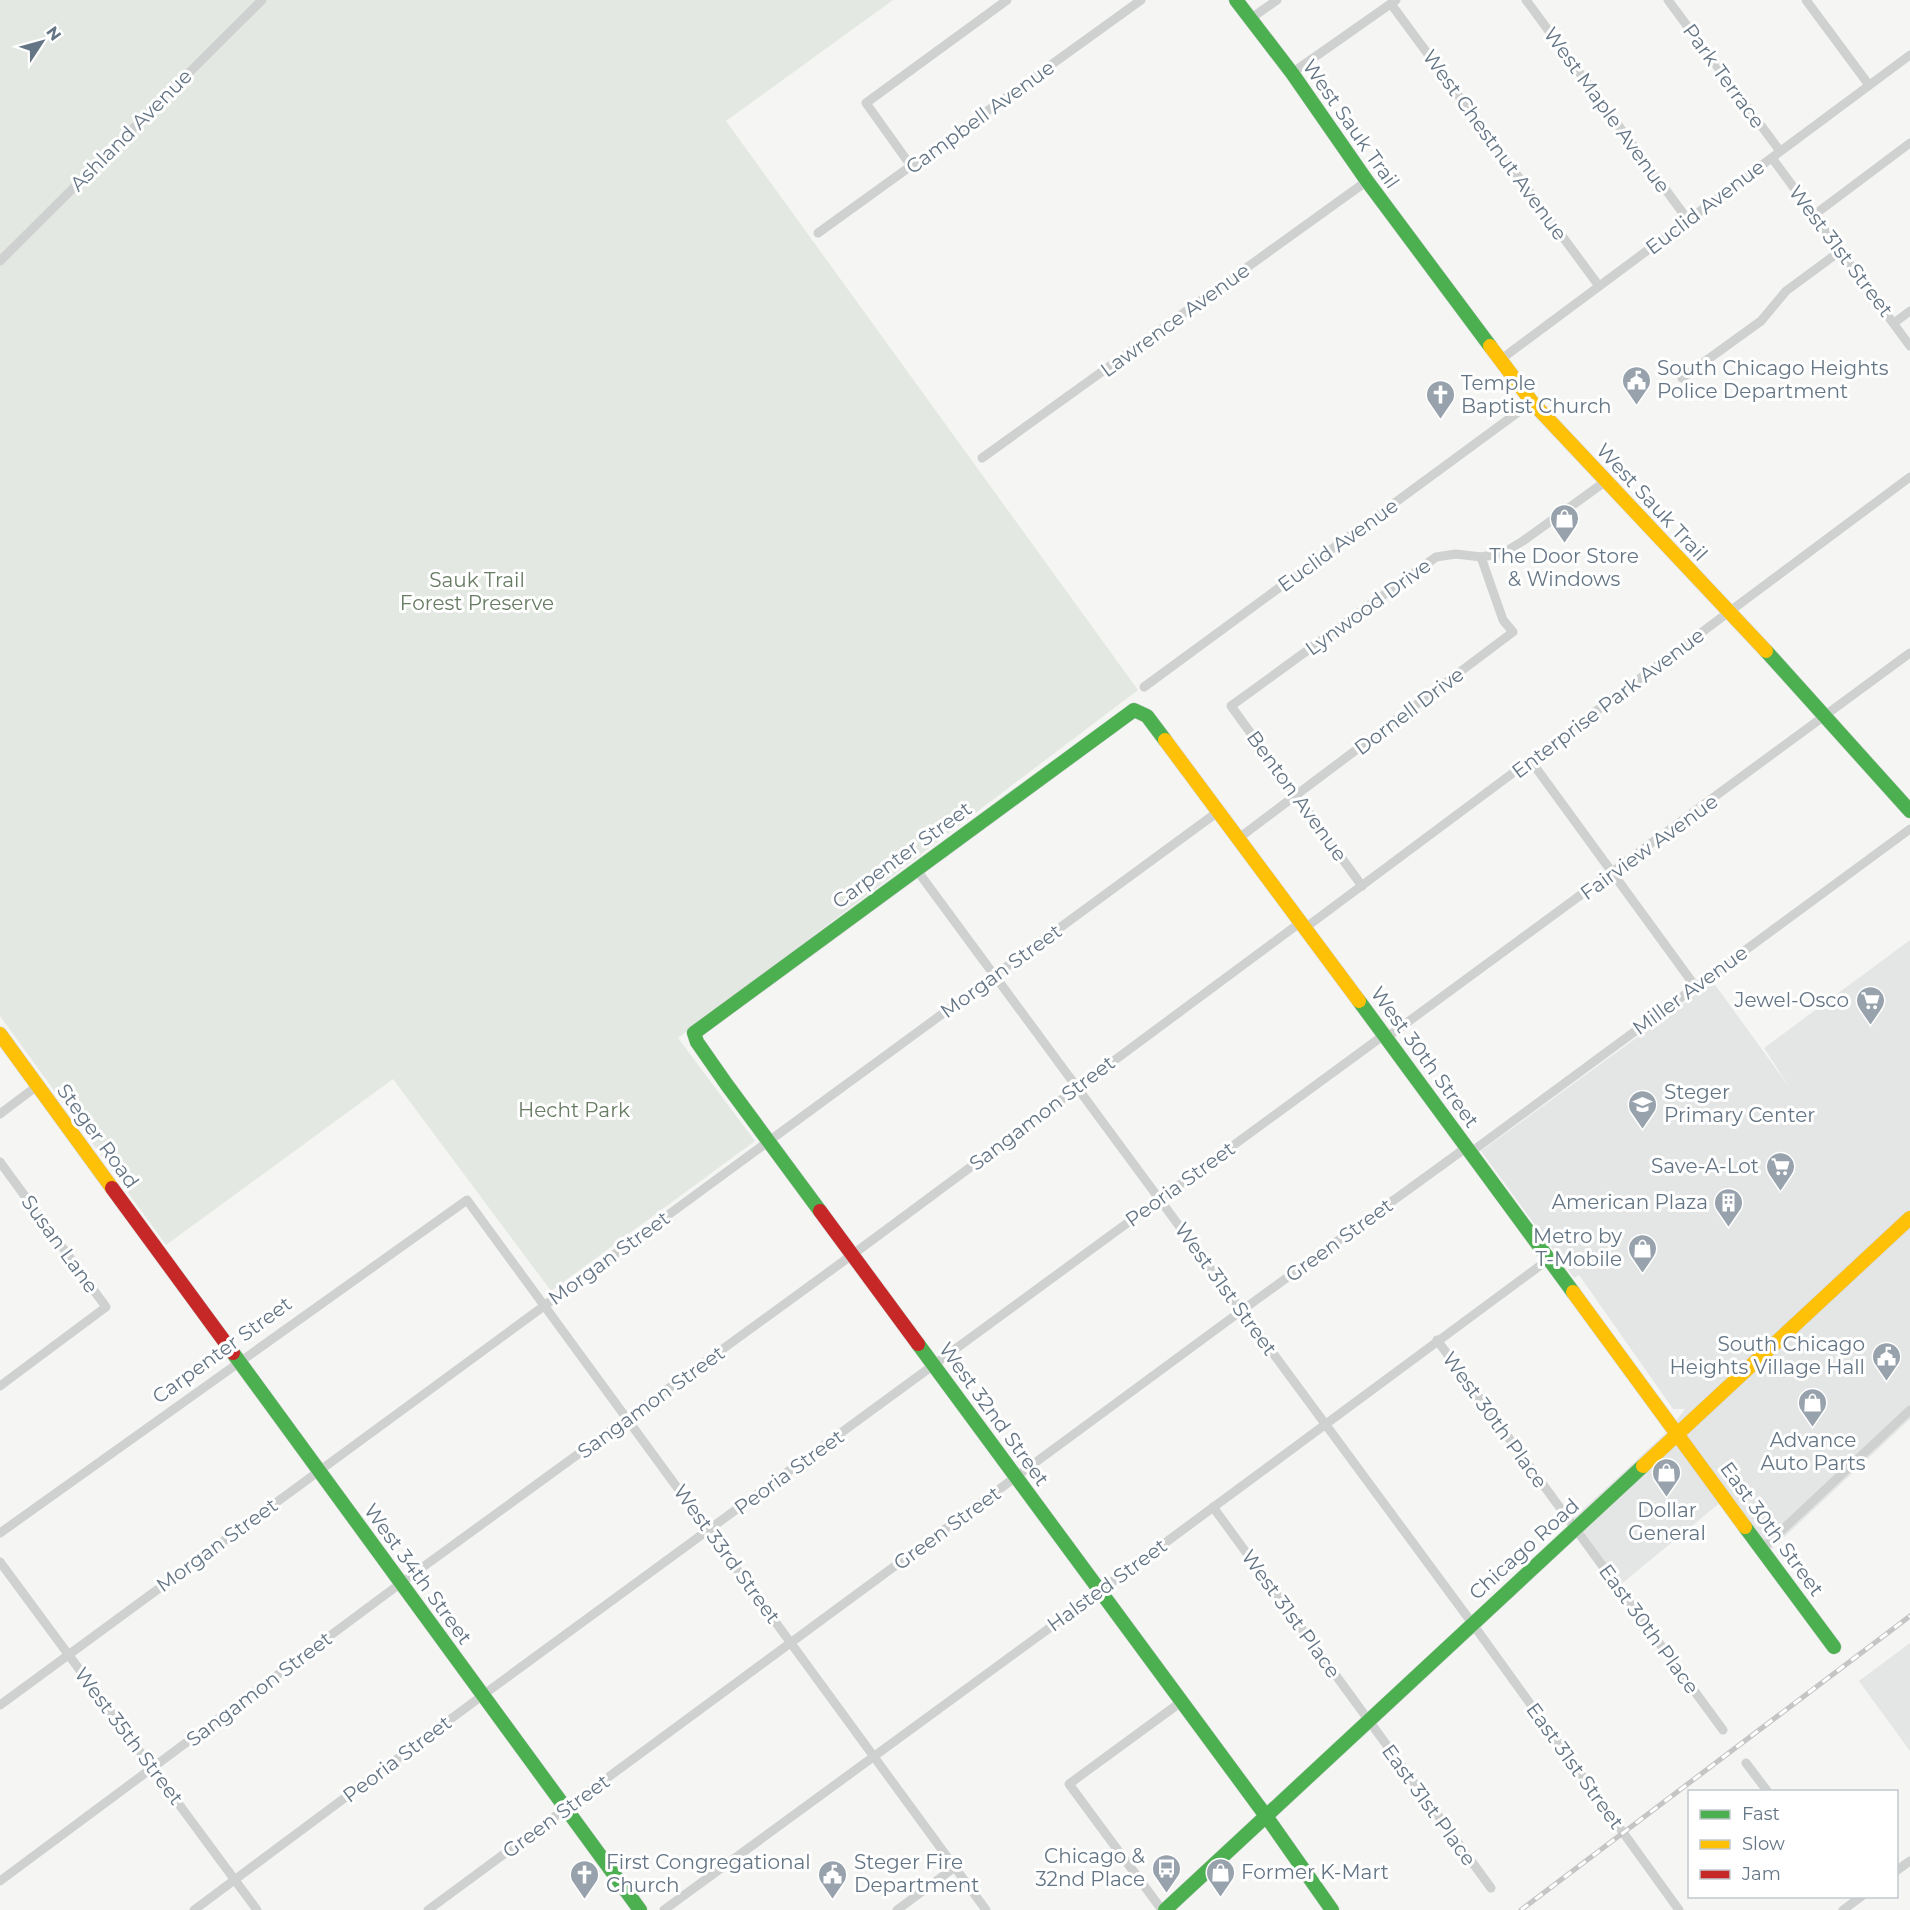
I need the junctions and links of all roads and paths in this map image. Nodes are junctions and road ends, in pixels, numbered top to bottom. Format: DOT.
graph roads {
  1 [pos="262,0"];
  2 [pos="1007,0"];
  3 [pos="1141,0"];
  4 [pos="1236,0"];
  5 [pos="1277,0"];
  6 [pos="1526,0"];
  7 [pos="1668,0"];
  8 [pos="1806,0"];
  9 [pos="1393,2"];
  10 [pos="1250,19"];
  11 [pos="1910,55"];
  12 [pos="1292,73"];
  13 [pos="1869,85"];
  14 [pos="1910,143"];
  15 [pos="1776,155"];
  16 [pos="911,166"];
  17 [pos="1367,181"];
  18 [pos="1814,215"];
  19 [pos="1688,220"];
  20 [pos="818,232"];
  21 [pos="1839,252"];
  22 [pos="0,261"];
  23 [pos="1599,286"];
  24 [pos="1910,311"];
  25 [pos="1894,323"];
  26 [pos="1910,346"];
  27 [pos="1500,360"];
  28 [pos="1682,378"];
  29 [pos="1533,402"];
  30 [pos="982,458"];
  31 [pos="1910,477"];
  32 [pos="1606,481"];
  33 [pos="1481,558"];
  34 [pos="1729,611"];
  35 [pos="1910,653"];
  36 [pos="1144,687"];
  37 [pos="1232,706"];
  38 [pos="1134,710"];
  39 [pos="1824,717"];
  40 [pos="1531,761"];
  41 [pos="1296,795"];
  42 [pos="1219,811"];
  43 [pos="1910,811"];
  44 [pos="1910,829"];
  45 [pos="1239,838"];
  46 [pos="916,869"];
  47 [pos="1613,873"];
  48 [pos="1362,886"];
  49 [pos="1303,925"];
  50 [pos="994,975"];
  51 [pos="1695,986"];
  52 [pos="694,1033"];
  53 [pos="0,1034"];
  54 [pos="1385,1037"];
  55 [pos="37,1086"];
  56 [pos="1077,1087"];
  57 [pos="0,1114"];
  58 [pos="769,1141"];
  59 [pos="1469,1150"];
  60 [pos="0,1162"];
  61 [pos="1159,1199"];
  62 [pos="467,1200"];
  63 [pos="1910,1218"];
  64 [pos="852,1255"];
  65 [pos="1549,1258"];
  66 [pos="166,1261"];
  67 [pos="543,1306"];
  68 [pos="1241,1311"];
  69 [pos="1437,1341"];
  70 [pos="238,1362"];
  71 [pos="934,1366"];
  72 [pos="0,1386"];
  73 [pos="1910,1410"];
  74 [pos="627,1419"];
  75 [pos="1325,1424"];
  76 [pos="1678,1434"];
  77 [pos="318,1471"];
  78 [pos="1017,1478"];
  79 [pos="1213,1507"];
  80 [pos="1575,1529"];
  81 [pos="709,1530"];
  82 [pos="0,1533"];
  83 [pos="1763,1548"];
  84 [pos="0,1562"];
  85 [pos="401,1583"];
  86 [pos="1100,1591"];
  87 [pos="1472,1623"];
  88 [pos="792,1643"];
  89 [pos="1834,1647"];
  90 [pos="68,1654"];
  91 [pos="483,1695"];
  92 [pos="1181,1702"];
  93 [pos="0,1705"];
  94 [pos="1368,1722"];
  95 [pos="1724,1730"];
  96 [pos="874,1756"];
  97 [pos="1746,1763"];
  98 [pos="152,1768"];
  99 [pos="1766,1790"];
  100 [pos="566,1808"];
  101 [pos="1266,1816"];
  102 [pos="955,1867"];
  103 [pos="235,1880"];
  104 [pos="0,1881"];
  105 [pos="1491,1888"];
  106 [pos="194,1910"];
  107 [pos="257,1910"];
  108 [pos="428,1910"];
  109 [pos="640,1910"];
  110 [pos="664,1910"];
  111 [pos="897,1910"];
  112 [pos="986,1910"];
  113 [pos="1163,1910"];
  114 [pos="1332,1910"];
  115 [pos="1679,1910"];
  1 -- 22 [label="street, Ashland Avenue"];
  2 -- 16 [label="street"];
  3 -- 16 [label="street, Campbell Avenue"];
  4 -- 10 [label="street, West Sauk Trail"];
  5 -- 10 [label="street"];
  6 -- 19 [label="street, West Maple Avenue"];
  7 -- 15 [label="street, Park Terrace"];
  8 -- 13 [label="street"];
  9 -- 12 [label="street"];
  9 -- 23 [label="street, West Chestnut Avenue"];
  10 -- 12 [label="street, West Sauk Trail"];
  11 -- 13 [label="street, Euclid Avenue"];
  12 -- 17 [label="street, West Sauk Trail"];
  13 -- 15 [label="street, Euclid Avenue"];
  14 -- 18 [label="street"];
  15 -- 18 [label="street, West 31st Street"];
  15 -- 19 [label="street, Euclid Avenue"];
  16 -- 20 [label="street, Campbell Avenue"];
  17 -- 27 [label="street, West Sauk Trail"];
  17 -- 30 [label="street, Lawrence Avenue"];
  18 -- 21 [label="street, West 31st Street"];
  19 -- 23 [label="street, Euclid Avenue"];
  21 -- 25 [label="street, West 31st Street"];
  21 -- 28 [label="street"];
  23 -- 27 [label="street, Euclid Avenue"];
  24 -- 25 [label="street"];
  25 -- 26 [label="street, West 31st Street"];
  27 -- 29 [label="street, West Sauk Trail"];
  29 -- 32 [label="street, West Sauk Trail"];
  29 -- 36 [label="street, Euclid Avenue"];
  31 -- 34 [label="street, Enterprise Park Avenue"];
  32 -- 33 [label="street, Lynwood Drive"];
  32 -- 34 [label="street, West Sauk Trail"];
  33 -- 37 [label="street, Lynwood Drive"];
  33 -- 41 [label="street, Dornell Drive"];
  34 -- 39 [label="street, West Sauk Trail"];
  34 -- 40 [label="street, Enterprise Park Avenue"];
  35 -- 39 [label="street, Fairview Avenue"];
  37 -- 41 [label="street, Benton Avenue"];
  38 -- 42 [label="street, West 30th Street"];
  38 -- 46 [label="street, Carpenter Street"];
  39 -- 43 [label="street, West Sauk Trail"];
  39 -- 47 [label="street, Fairview Avenue"];
  40 -- 47 [label="street"];
  40 -- 48 [label="street, Enterprise Park Avenue"];
  41 -- 45 [label="street, Dornell Drive"];
  41 -- 48 [label="street, Benton Avenue"];
  42 -- 45 [label="street, West 30th Street"];
  42 -- 50 [label="street, Morgan Street"];
  44 -- 51 [label="street, Miller Avenue"];
  45 -- 49 [label="street, West 30th Street"];
  46 -- 50 [label="street, West 31st Street"];
  46 -- 52 [label="street, Carpenter Street"];
  47 -- 51 [label="street"];
  47 -- 54 [label="street, Fairview Avenue"];
  48 -- 49 [label="street, Enterprise Park Avenue"];
  49 -- 54 [label="street, West 30th Street"];
  49 -- 56 [label="street, Sangamon Street"];
  50 -- 56 [label="street, West 31st Street"];
  50 -- 58 [label="street, Morgan Street"];
  51 -- 59 [label="street, Miller Avenue"];
  52 -- 58 [label="street, West 32nd Street"];
  53 -- 55 [label="street, Steger Road"];
  54 -- 59 [label="street, West 30th Street"];
  54 -- 61 [label="street, Peoria Street"];
  55 -- 57 [label="street"];
  55 -- 66 [label="street, Steger Road"];
  56 -- 61 [label="street, West 31st Street"];
  56 -- 64 [label="street, Sangamon Street"];
  58 -- 64 [label="street, West 32nd Street"];
  58 -- 67 [label="street, Morgan Street"];
  59 -- 65 [label="street, West 30th Street"];
  59 -- 68 [label="street, Green Street"];
  60 -- 72 [label="street, Susan Lane"];
  61 -- 68 [label="street, West 31st Street"];
  61 -- 71 [label="street, Peoria Street"];
  62 -- 67 [label="street, West 33rd Street"];
  62 -- 70 [label="street, Carpenter Street"];
  63 -- 76 [label="street, Chicago Road"];
  64 -- 71 [label="street, West 32nd Street"];
  64 -- 74 [label="street, Sangamon Street"];
  65 -- 69 [label="street, Halsted Street"];
  65 -- 76 [label="street, West 30th Street"];
  66 -- 70 [label="street, West 34th Street"];
  67 -- 74 [label="street, West 33rd Street"];
  67 -- 77 [label="street, Morgan Street"];
  68 -- 75 [label="street, West 31st Street"];
  68 -- 78 [label="street, Green Street"];
  69 -- 75 [label="street, Halsted Street"];
  69 -- 80 [label="street, West 30th Place"];
  70 -- 77 [label="street, West 34th Street"];
  70 -- 82 [label="street, Carpenter Street"];
  71 -- 78 [label="street, West 32nd Street"];
  71 -- 81 [label="street, Peoria Street"];
  73 -- 83 [label="street"];
  74 -- 81 [label="street, West 33rd Street"];
  74 -- 85 [label="street, Sangamon Street"];
  75 -- 79 [label="street, Halsted Street"];
  75 -- 87 [label="street, West 31st Street"];
  76 -- 80 [label="street, Chicago Road"];
  76 -- 83 [label="street, East 30th Street"];
  77 -- 85 [label="street, West 34th Street"];
  77 -- 90 [label="street, Morgan Street"];
  78 -- 86 [label="street, West 32nd Street"];
  78 -- 88 [label="street, Green Street"];
  79 -- 86 [label="street, Halsted Street"];
  79 -- 94 [label="street, West 31st Place"];
  80 -- 87 [label="street, Chicago Road"];
  80 -- 95 [label="street, East 30th Place"];
  81 -- 88 [label="street, West 33rd Street"];
  81 -- 91 [label="street, Peoria Street"];
  83 -- 89 [label="street, East 30th Street"];
  84 -- 90 [label="street, West 35th Street"];
  85 -- 91 [label="street, West 34th Street"];
  85 -- 98 [label="street, Sangamon Street"];
  86 -- 92 [label="street, West 32nd Street"];
  86 -- 96 [label="street, Halsted Street"];
  87 -- 94 [label="street, Chicago Road"];
  87 -- 115 [label="street, East 31st Street"];
  88 -- 96 [label="street, West 33rd Street"];
  88 -- 100 [label="street, Green Street"];
  90 -- 93 [label="street, Morgan Street"];
  90 -- 98 [label="street, West 35th Street"];
  91 -- 100 [label="street, West 34th Street"];
  91 -- 103 [label="street, Peoria Street"];
  92 -- 101 [label="street, West 32nd Street"];
  92 -- 113 [label="street"];
  94 -- 101 [label="street, Chicago Road"];
  94 -- 105 [label="street, East 31st Place"];
  96 -- 102 [label="street, West 33rd Street"];
  96 -- 110 [label="street, Halsted Street"];
  97 -- 99 [label="street"];
  98 -- 103 [label="street, West 35th Street"];
  98 -- 104 [label="street, Sangamon Street"];
  100 -- 108 [label="street, Green Street"];
  100 -- 109 [label="street, West 34th Street"];
  101 -- 113 [label="street, Chicago Road"];
  101 -- 114 [label="street, West 32nd Street"];
  102 -- 111 [label="street"];
  102 -- 112 [label="street, West 33rd Street"];
  103 -- 106 [label="street, Peoria Street"];
  103 -- 107 [label="street, West 35th Street"];
}
